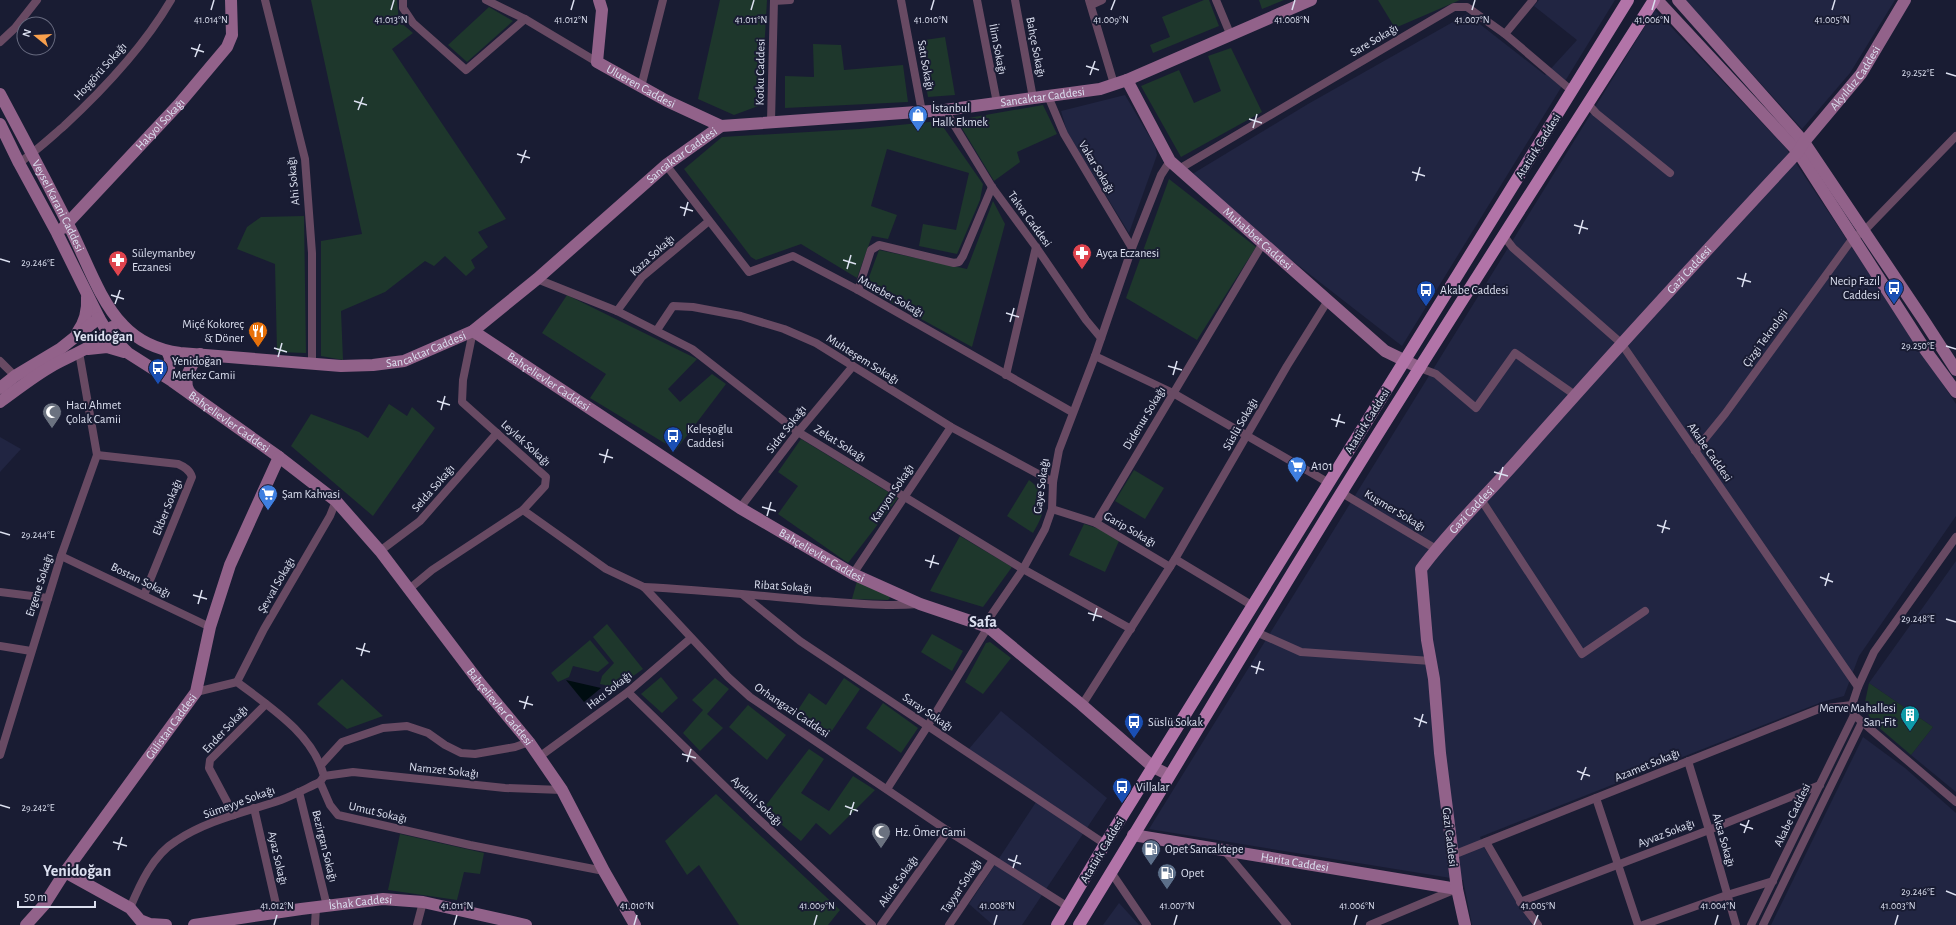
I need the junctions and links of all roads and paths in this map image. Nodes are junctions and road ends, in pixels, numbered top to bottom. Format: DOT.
graph roads {
  1 [pos="37,0"];
  2 [pos="171,0"];
  3 [pos="231,0"];
  4 [pos="266,0"];
  5 [pos="403,0"];
  6 [pos="486,0"];
  7 [pos="599,0"];
  8 [pos="663,0"];
  9 [pos="790,0"];
  10 [pos="901,0"];
  11 [pos="976,0"];
  12 [pos="1015,0"];
  13 [pos="1102,0"];
  14 [pos="1216,0"];
  15 [pos="1310,0"];
  16 [pos="1533,0"];
  17 [pos="1628,0"];
  18 [pos="1656,0"];
  19 [pos="1678,0"];
  20 [pos="1905,0"];
  21 [pos="774,1"];
  22 [pos="1090,3"];
  23 [pos="525,19"];
  24 [pos="1504,34"];
  25 [pos="1231,36"];
  26 [pos="0,42"];
  27 [pos="597,62"];
  28 [pos="1127,80"];
  29 [pos="1114,84"];
  30 [pos="641,87"];
  31 [pos="1572,91"];
  32 [pos="0,94"];
  33 [pos="1048,96"];
  34 [pos="1034,98"];
  35 [pos="997,103"];
  36 [pos="1588,104"];
  37 [pos="945,110"];
  38 [pos="922,112"];
  39 [pos="771,121"];
  40 [pos="721,126"];
  41 [pos="1,128"];
  42 [pos="1956,136"];
  43 [pos="1801,147"];
  44 [pos="32,154"];
  45 [pos="1170,161"];
  46 [pos="19,163"];
  47 [pos="666,165"];
  48 [pos="1180,169"];
  49 [pos="1670,173"];
  50 [pos="992,187"];
  51 [pos="709,221"];
  52 [pos="69,224"];
  53 [pos="1864,232"];
  54 [pos="57,233"];
  55 [pos="1503,235"];
  56 [pos="1853,238"];
  57 [pos="1263,243"];
  58 [pos="1036,247"];
  59 [pos="1132,248"];
  60 [pos="537,279"];
  61 [pos="858,290"];
  62 [pos="86,292"];
  63 [pos="1327,302"];
  64 [pos="617,311"];
  65 [pos="117,317"];
  66 [pos="99,318"];
  67 [pos="657,330"];
  68 [pos="473,331"];
  69 [pos="108,333"];
  70 [pos="1102,338"];
  71 [pos="72,340"];
  72 [pos="1621,343"];
  73 [pos="167,351"];
  74 [pos="79,352"];
  75 [pos="128,353"];
  76 [pos="200,354"];
  77 [pos="1095,356"];
  78 [pos="0,361"];
  79 [pos="1404,361"];
  80 [pos="312,364"];
  81 [pos="853,366"];
  82 [pos="1420,368"];
  83 [pos="155,370"];
  84 [pos="1956,370"];
  85 [pos="1006,375"];
  86 [pos="15,376"];
  87 [pos="0,388"];
  88 [pos="1956,392"];
  89 [pos="1173,394"];
  90 [pos="1575,395"];
  91 [pos="195,398"];
  92 [pos="0,402"];
  93 [pos="1072,412"];
  94 [pos="951,427"];
  95 [pos="798,432"];
  96 [pos="497,433"];
  97 [pos="1248,435"];
  98 [pos="1695,451"];
  99 [pos="97,455"];
  100 [pos="279,457"];
  101 [pos="1053,482"];
  102 [pos="1329,483"];
  103 [pos="1342,493"];
  104 [pos="903,498"];
  105 [pos="336,501"];
  106 [pos="1482,501"];
  107 [pos="740,508"];
  108 [pos="1052,509"];
  109 [pos="523,510"];
  110 [pos="1096,523"];
  111 [pos="1956,537"];
  112 [pos="1436,549"];
  113 [pos="380,551"];
  114 [pos="61,556"];
  115 [pos="1175,559"];
  116 [pos="1170,567"];
  117 [pos="1023,569"];
  118 [pos="853,574"];
  119 [pos="644,587"];
  120 [pos="408,590"];
  121 [pos="0,592"];
  122 [pos="144,595"];
  123 [pos="743,595"];
  124 [pos="48,598"];
  125 [pos="920,604"];
  126 [pos="1253,606"];
  127 [pos="1645,611"];
  128 [pos="210,627"];
  129 [pos="988,627"];
  130 [pos="1131,629"];
  131 [pos="1256,632"];
  132 [pos="691,638"];
  133 [pos="0,646"];
  134 [pos="31,651"];
  135 [pos="1431,661"];
  136 [pos="237,682"];
  137 [pos="1858,687"];
  138 [pos="196,692"];
  139 [pos="628,692"];
  140 [pos="266,704"];
  141 [pos="1082,705"];
  142 [pos="1852,705"];
  143 [pos="1854,715"];
  144 [pos="1862,722"];
  145 [pos="927,726"];
  146 [pos="529,742"];
  147 [pos="0,755"];
  148 [pos="539,757"];
  149 [pos="1688,761"];
  150 [pos="322,765"];
  151 [pos="1153,767"];
  152 [pos="1169,775"];
  153 [pos="322,779"];
  154 [pos="1820,785"];
  155 [pos="887,789"];
  156 [pos="562,790"];
  157 [pos="299,792"];
  158 [pos="1596,798"];
  159 [pos="1956,802"];
  160 [pos="254,808"];
  161 [pos="234,815"];
  162 [pos="1710,830"];
  163 [pos="948,831"];
  164 [pos="1133,835"];
  165 [pos="1486,842"];
  166 [pos="1105,844"];
  167 [pos="1225,851"];
  168 [pos="1453,855"];
  169 [pos="993,860"];
  170 [pos="1619,864"];
  171 [pos="604,871"];
  172 [pos="65,872"];
  173 [pos="1111,872"];
  174 [pos="1773,880"];
  175 [pos="1457,889"];
  176 [pos="1727,895"];
  177 [pos="423,902"];
  178 [pos="1520,902"];
  179 [pos="322,907"];
  180 [pos="1068,907"];
  181 [pos="130,908"];
  182 [pos="278,913"];
  183 [pos="235,922"];
  184 [pos="26,925"];
  185 [pos="166,925"];
  186 [pos="194,925"];
  187 [pos="315,925"];
  188 [pos="416,925"];
  189 [pos="526,925"];
  190 [pos="635,925"];
  191 [pos="872,925"];
  192 [pos="882,925"];
  193 [pos="949,925"];
  194 [pos="1057,925"];
  195 [pos="1079,925"];
  196 [pos="1147,925"];
  197 [pos="1287,925"];
  198 [pos="1370,925"];
  199 [pos="1465,925"];
  200 [pos="1538,925"];
  201 [pos="1638,925"];
  202 [pos="1643,925"];
  203 [pos="1736,925"];
  204 [pos="1751,925"];
  205 [pos="1763,925"];
  1 -- 26 [label="street"];
  2 -- 44 [label="street, Hoşgörü Sokağı"];
  3 -- 52 [label="street, Hakyol Sokağı"];
  4 -- 80 [label="street, Ahi Sokağı"];
  5 -- 23 [label="street"];
  6 -- 23 [label="street"];
  7 -- 27 [label="street, Ulueren Caddesi"];
  8 -- 30 [label="street"];
  9 -- 21 [label="street"];
  10 -- 38 [label="street, Satı Sokağı"];
  11 -- 35 [label="street, İlim Sokağı"];
  12 -- 34 [label="street, Bahçe Sokağı"];
  13 -- 22 [label="street"];
  14 -- 25 [label="street"];
  15 -- 25 [label="street, Sancaktar Caddesi"];
  16 -- 24 [label="street"];
  17 -- 31 [label="main road, Atatürk Caddesi"];
  18 -- 36 [label="main road, Atatürk Caddesi"];
  18 -- 43 [label="street"];
  19 -- 43 [label="street"];
  20 -- 43 [label="street, Akyıldız Caddesi"];
  21 -- 39 [label="street, Kotku Caddesi"];
  22 -- 29 [label="street"];
  23 -- 27 [label="street"];
  24 -- 31 [label="street, Sare Sokağı"];
  24 -- 48 [label="street, Sare Sokağı"];
  25 -- 28 [label="street, Sancaktar Caddesi"];
  27 -- 30 [label="street, Ulueren Caddesi"];
  28 -- 29 [label="street, Sancaktar Caddesi"];
  28 -- 45 [label="street, Muhabbet Caddesi"];
  29 -- 33 [label="street, Sancaktar Caddesi"];
  30 -- 40 [label="street, Ulueren Caddesi"];
  31 -- 79 [label="main road, Atatürk Caddesi"];
  32 -- 44 [label="street, Veysel Karani Caddesi"];
  33 -- 34 [label="street, Sancaktar Caddesi"];
  33 -- 59 [label="street, Vakar Sokağı"];
  34 -- 35 [label="street, Sancaktar Caddesi"];
  35 -- 37 [label="street, Sancaktar Caddesi"];
  36 -- 49 [label="street"];
  36 -- 55 [label="main road, Atatürk Caddesi"];
  37 -- 38 [label="street, Sancaktar Caddesi"];
  37 -- 50 [label="street, Takva Caddesi"];
  38 -- 39 [label="street, Sancaktar Caddesi"];
  39 -- 40 [label="street, Sancaktar Caddesi"];
  40 -- 47 [label="street, Sancaktar Caddesi"];
  41 -- 46 [label="street, Veysel Karani Caddesi"];
  42 -- 53 [label="street"];
  43 -- 53 [label="street"];
  43 -- 56 [label="street"];
  43 -- 72 [label="street, Gazi Caddesi"];
  44 -- 46 [label="street, Hoşgörü Sokağı"];
  44 -- 52 [label="street, Veysel Karani Caddesi"];
  45 -- 48 [label="street, Muhabbet Caddesi"];
  45 -- 59 [label="street, Gaye Sokağı"];
  46 -- 54 [label="street, Veysel Karani Caddesi"];
  47 -- 51 [label="street, Muteber Sokağı"];
  47 -- 60 [label="street, Sancaktar Caddesi"];
  48 -- 57 [label="street, Muhabbet Caddesi"];
  50 -- 58 [label="street, Takva Caddesi"];
  50 -- 61 [label="street"];
  51 -- 61 [label="street, Muteber Sokağı"];
  51 -- 64 [label="street, Kaza Sokağı"];
  52 -- 54 [label="street, Hakyol Sokağı"];
  52 -- 65 [label="street, Veysel Karani Caddesi"];
  53 -- 56 [label="street"];
  53 -- 84 [label="street"];
  54 -- 62 [label="street, Veysel Karani Caddesi"];
  55 -- 72 [label="street, Akabe Caddesi"];
  55 -- 82 [label="main road, Atatürk Caddesi"];
  56 -- 88 [label="street"];
  56 -- 98 [label="street, Çizgi Teknoloji"];
  57 -- 63 [label="street, Muhabbet Caddesi"];
  57 -- 89 [label="street, Didenur Sokağı"];
  58 -- 70 [label="street, Takva Caddesi"];
  58 -- 85 [label="street"];
  59 -- 70 [label="street, Gaye Sokağı"];
  60 -- 64 [label="street, Zekat Sokağı"];
  60 -- 68 [label="street, Sancaktar Caddesi"];
  61 -- 85 [label="street, Muteber Sokağı"];
  62 -- 66 [label="street, Veysel Karani Caddesi"];
  62 -- 71 [label="street"];
  63 -- 79 [label="street, Muhabbet Caddesi"];
  63 -- 97 [label="street, Süslü Sokağı"];
  64 -- 67 [label="street, Zekat Sokağı"];
  65 -- 66 [label="street"];
  65 -- 69 [label="street"];
  65 -- 73 [label="street"];
  66 -- 69 [label="street, Veysel Karani Caddesi"];
  66 -- 71 [label="street"];
  67 -- 81 [label="street, Muhteşem Sokağı"];
  67 -- 95 [label="street, Zekat Sokağı"];
  68 -- 80 [label="street, Sancaktar Caddesi"];
  68 -- 96 [label="street, Leylek Sokağı"];
  68 -- 107 [label="street, Bahçelievler Caddesi"];
  69 -- 74 [label="street"];
  69 -- 75 [label="street, Bahçelievler Caddesi"];
  70 -- 77 [label="street, Gaye Sokağı"];
  71 -- 86 [label="street"];
  72 -- 90 [label="street, Gazi Caddesi"];
  72 -- 98 [label="street, Akabe Caddesi"];
  73 -- 76 [label="street, Sancaktar Caddesi"];
  73 -- 83 [label="street"];
  74 -- 75 [label="street"];
  74 -- 92 [label="street"];
  74 -- 99 [label="street, Ergene Sokağı"];
  75 -- 83 [label="street, Bahçelievler Caddesi"];
  76 -- 80 [label="street, Sancaktar Caddesi"];
  76 -- 91 [label="street"];
  77 -- 89 [label="street"];
  77 -- 93 [label="street, Gaye Sokağı"];
  78 -- 86 [label="street"];
  79 -- 82 [label="street, Muhabbet Caddesi"];
  79 -- 102 [label="main road, Atatürk Caddesi"];
  81 -- 94 [label="street, Muhteşem Sokağı"];
  81 -- 95 [label="street, Sidre Sokağı"];
  82 -- 90 [label="street"];
  82 -- 103 [label="main road, Atatürk Caddesi"];
  83 -- 91 [label="street, Bahçelievler Caddesi"];
  85 -- 93 [label="street, Muteber Sokağı"];
  86 -- 87 [label="street"];
  89 -- 97 [label="street"];
  89 -- 110 [label="street, Didenur Sokağı"];
  90 -- 106 [label="street, Gazi Caddesi"];
  91 -- 100 [label="street, Bahçelievler Caddesi"];
  93 -- 101 [label="street, Gaye Sokağı"];
  94 -- 101 [label="street, Muhteşem Sokağı"];
  94 -- 104 [label="street, Kanyon Sokağı"];
  95 -- 104 [label="street, Zekat Sokağı"];
  95 -- 107 [label="street, Sidre Sokağı"];
  96 -- 109 [label="street, Leylek Sokağı"];
  96 -- 113 [label="street, Selda Sokağı"];
  97 -- 102 [label="street"];
  97 -- 115 [label="street, Süslü Sokağı"];
  98 -- 137 [label="street, Akabe Caddesi"];
  99 -- 114 [label="street, Ergene Sokağı"];
  99 -- 122 [label="street, Ekber Sokağı"];
  100 -- 105 [label="street, Bahçelievler Caddesi"];
  100 -- 128 [label="street, Gülistan Caddesi"];
  101 -- 108 [label="street, Gaye Sokağı"];
  102 -- 126 [label="main road, Atatürk Caddesi"];
  103 -- 112 [label="street, Kuşmer Sokağı"];
  103 -- 131 [label="main road, Atatürk Caddesi"];
  104 -- 117 [label="street, Zekat Sokağı"];
  104 -- 118 [label="street, Kanyon Sokağı"];
  105 -- 113 [label="street, Bahçelievler Caddesi"];
  105 -- 136 [label="street, Şevval Sokağı"];
  106 -- 112 [label="street, Gazi Caddesi"];
  106 -- 127 [label="street"];
  107 -- 118 [label="street, Bahçelievler Caddesi"];
  108 -- 110 [label="street, Garip Sokağı"];
  108 -- 117 [label="street, Gaye Sokağı"];
  109 -- 119 [label="street, Orhangazi Caddesi"];
  109 -- 120 [label="street, Leylek Sokağı"];
  110 -- 116 [label="street, Garip Sokağı"];
  111 -- 137 [label="street"];
  112 -- 135 [label="street, Gazi Caddesi"];
  113 -- 120 [label="street, Bahçelievler Caddesi"];
  114 -- 122 [label="street, Bostan Sokağı"];
  114 -- 124 [label="street, Ergene Sokağı"];
  115 -- 116 [label="street, Süslü Sokağı"];
  115 -- 126 [label="street"];
  116 -- 130 [label="street, Süslü Sokağı"];
  117 -- 129 [label="street, Gaye Sokağı"];
  117 -- 130 [label="street, Zekat Sokağı"];
  118 -- 125 [label="street, Bahçelievler Caddesi"];
  119 -- 123 [label="street, Ribat Sokağı"];
  119 -- 132 [label="street, Orhangazi Caddesi"];
  120 -- 146 [label="street, Bahçelievler Caddesi"];
  121 -- 124 [label="street"];
  122 -- 128 [label="street, Bostan Sokağı"];
  123 -- 125 [label="street, Ribat Sokağı"];
  123 -- 145 [label="street, Saray Sokağı"];
  124 -- 134 [label="street, Ergene Sokağı"];
  125 -- 129 [label="street, Bahçelievler Caddesi"];
  126 -- 151 [label="main road, Atatürk Caddesi"];
  128 -- 138 [label="street, Gülistan Caddesi"];
  129 -- 141 [label="street, Bahçelievler Caddesi"];
  129 -- 145 [label="street, Gaye Sokağı"];
  130 -- 141 [label="street, Süslü Sokağı"];
  131 -- 135 [label="street"];
  131 -- 152 [label="main road, Atatürk Caddesi"];
  132 -- 139 [label="street, Hacı Sokağı"];
  132 -- 155 [label="street, Orhangazi Caddesi"];
  133 -- 134 [label="street"];
  134 -- 147 [label="street, Ergene Sokağı"];
  135 -- 168 [label="street, Gazi Caddesi"];
  136 -- 138 [label="street"];
  136 -- 140 [label="street, Umut Sokağı"];
  137 -- 142 [label="street"];
  138 -- 172 [label="street, Gülistan Caddesi"];
  139 -- 148 [label="street, Hacı Sokağı"];
  139 -- 191 [label="street, Aydınlı Sokağı"];
  140 -- 150 [label="street, Umut Sokağı"];
  140 -- 161 [label="street, Ender Sokağı"];
  141 -- 151 [label="street, Bahçelievler Caddesi"];
  142 -- 143 [label="street"];
  142 -- 149 [label="street, Azamet Sokağı"];
  143 -- 144 [label="street"];
  143 -- 154 [label="street, Akabe Caddesi"];
  144 -- 159 [label="street"];
  144 -- 205 [label="street, Akabe Caddesi"];
  145 -- 155 [label="street, Gaye Sokağı"];
  145 -- 166 [label="street, Saray Sokağı"];
  146 -- 148 [label="street, Bahçelievler Caddesi"];
  146 -- 150 [label="street"];
  148 -- 156 [label="street, Bahçelievler Caddesi"];
  149 -- 158 [label="street, Azamet Sokağı"];
  149 -- 162 [label="street, Aksa Sokağı"];
  150 -- 153 [label="street, Umut Sokağı"];
  151 -- 152 [label="street, Bahçelievler Caddesi"];
  151 -- 166 [label="main road, Atatürk Caddesi"];
  152 -- 164 [label="main road, Atatürk Caddesi"];
  153 -- 156 [label="street, Namzet Sokağı"];
  153 -- 157 [label="street, Sümeyye Sokağı"];
  153 -- 171 [label="street, Umut Sokağı"];
  154 -- 162 [label="street, Ayvaz Sokağı"];
  154 -- 174 [label="street, Akabe Caddesi"];
  155 -- 163 [label="street, Orhangazi Caddesi"];
  156 -- 171 [label="street, Bahçelievler Caddesi"];
  157 -- 160 [label="street, Sümeyye Sokağı"];
  157 -- 179 [label="street, Bezirgan Sokağı"];
  158 -- 165 [label="street, Azamet Sokağı"];
  158 -- 170 [label="street"];
  160 -- 161 [label="street, Sümeyye Sokağı"];
  160 -- 182 [label="street, Ayaz Sokağı"];
  161 -- 181 [label="street, Sümeyye Sokağı"];
  162 -- 170 [label="street, Ayvaz Sokağı"];
  162 -- 176 [label="street, Aksa Sokağı"];
  163 -- 169 [label="street, Orhangazi Caddesi"];
  163 -- 192 [label="street, Akide Sokağı"];
  164 -- 167 [label="street, Harita Caddesi"];
  164 -- 173 [label="main road, Atatürk Caddesi"];
  165 -- 168 [label="street, Azamet Sokağı"];
  165 -- 178 [label="street"];
  166 -- 180 [label="main road, Atatürk Caddesi"];
  167 -- 175 [label="street, Harita Caddesi"];
  167 -- 197 [label="street"];
  168 -- 175 [label="street, Gazi Caddesi"];
  169 -- 180 [label="street, Orhangazi Caddesi"];
  169 -- 193 [label="street, Tayyar Sokağı"];
  170 -- 178 [label="street, Ayvaz Sokağı"];
  170 -- 201 [label="street"];
  171 -- 190 [label="street, Bahçelievler Caddesi"];
  172 -- 181 [label="street"];
  172 -- 184 [label="street, Gülistan Caddesi"];
  173 -- 195 [label="main road, Atatürk Caddesi"];
  173 -- 196 [label="street"];
  174 -- 176 [label="street"];
  174 -- 204 [label="street, Akabe Caddesi"];
  175 -- 198 [label="street"];
  175 -- 199 [label="street, Gazi Caddesi"];
  176 -- 202 [label="street"];
  176 -- 203 [label="street, Aksa Sokağı"];
  177 -- 179 [label="street, İshak Caddesi"];
  177 -- 188 [label="street"];
  177 -- 189 [label="street, İshak Caddesi"];
  178 -- 200 [label="street"];
  179 -- 182 [label="street, İshak Caddesi"];
  179 -- 187 [label="street, Bezirgan Sokağı"];
  180 -- 194 [label="main road, Atatürk Caddesi"];
  181 -- 185 [label="street"];
  182 -- 183 [label="street, İshak Caddesi"];
  183 -- 186 [label="street, İshak Caddesi"];
}
